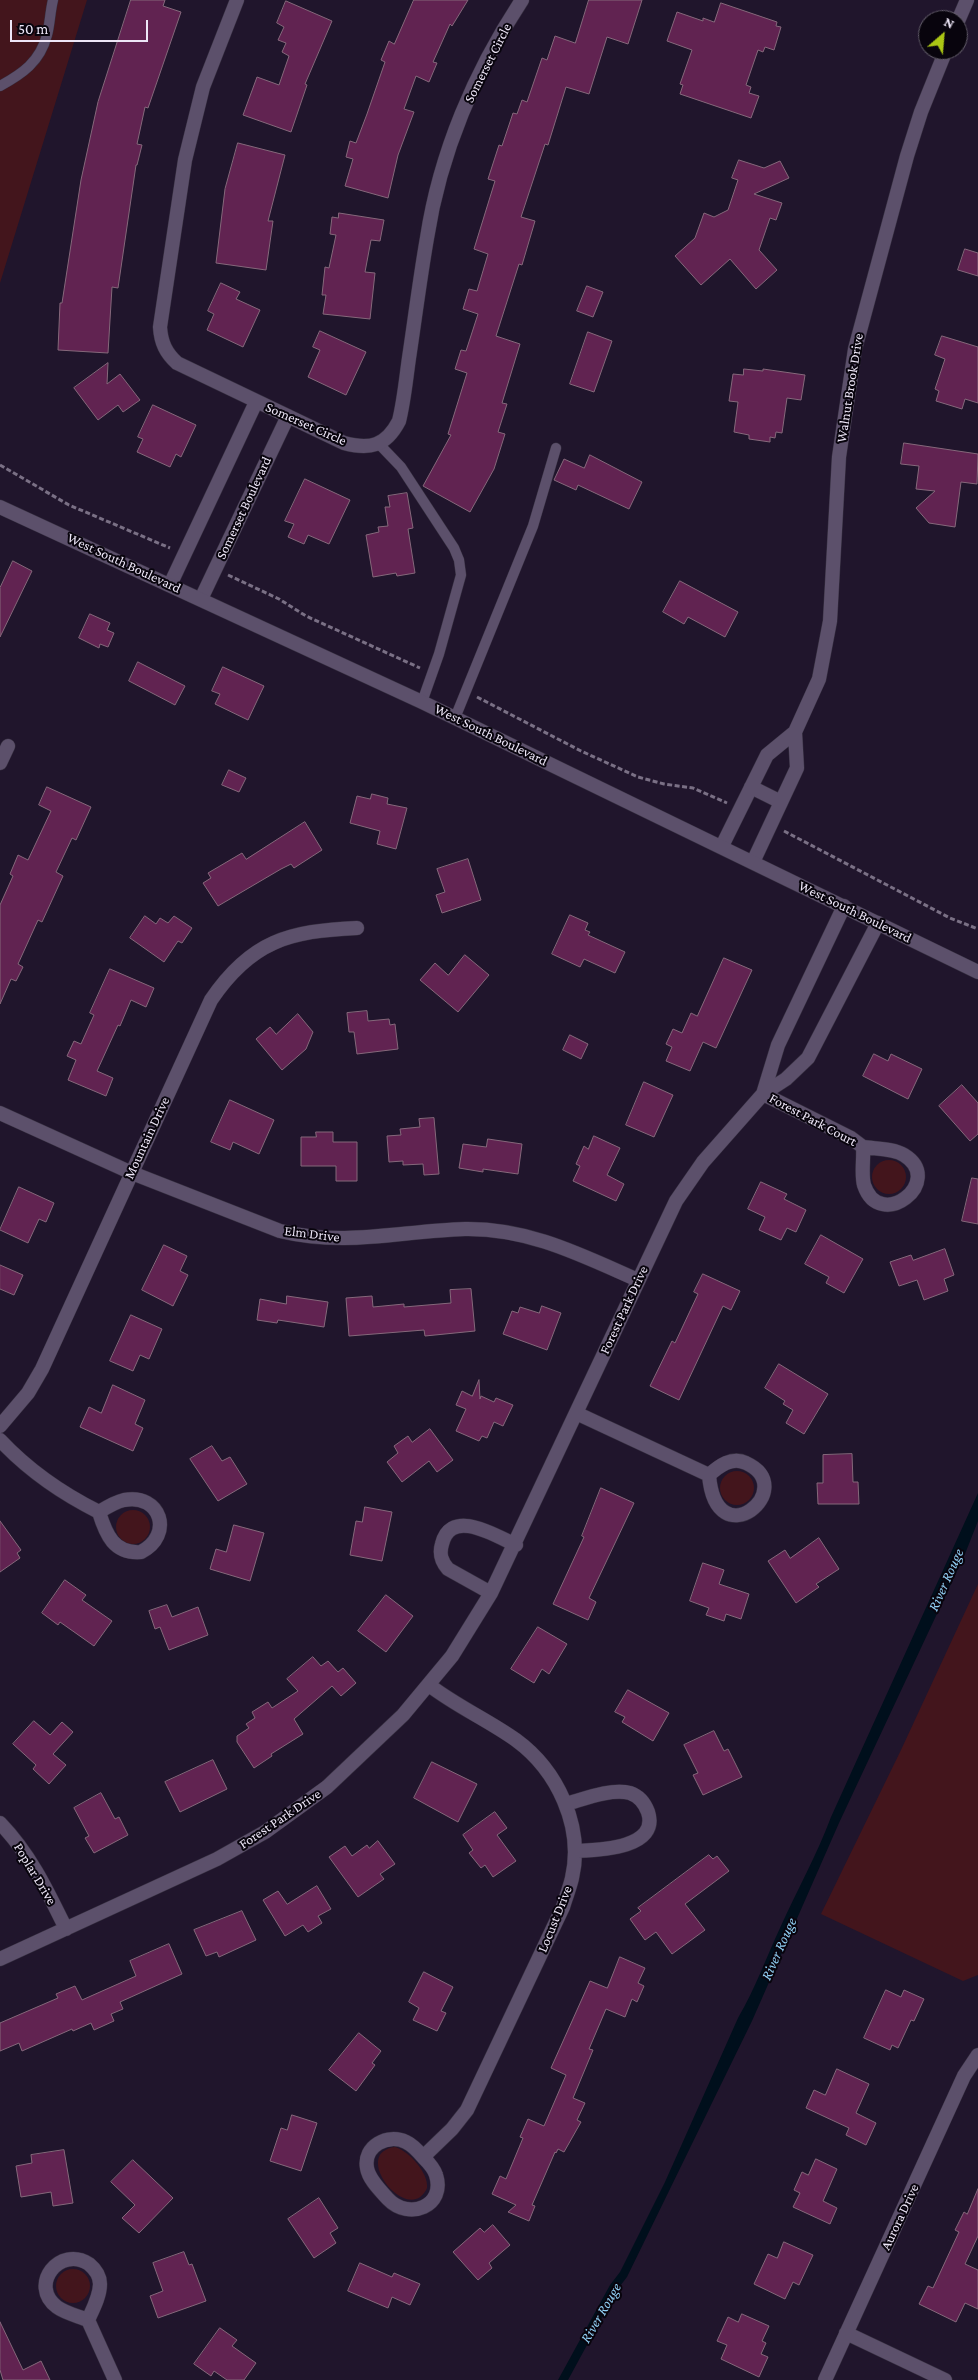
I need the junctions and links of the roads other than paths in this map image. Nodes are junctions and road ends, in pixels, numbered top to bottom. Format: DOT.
graph roads {
  1 [pos="53,0"];
  2 [pos="237,0"];
  3 [pos="522,0"];
  4 [pos="942,60"];
  5 [pos="0,86"];
  6 [pos="256,402"];
  7 [pos="288,416"];
  8 [pos="378,443"];
  9 [pos="556,448"];
  10 [pos="0,507"];
  11 [pos="170,585"];
  12 [pos="201,599"];
  13 [pos="422,702"];
  14 [pos="455,718"];
  15 [pos="795,732"];
  16 [pos="8,746"];
  17 [pos="0,763"];
  18 [pos="751,787"];
  19 [pos="781,802"];
  20 [pos="722,846"];
  21 [pos="753,862"];
  22 [pos="844,906"];
  23 [pos="878,923"];
  24 [pos="358,928"];
  25 [pos="978,972"];
  26 [pos="763,1094"];
  27 [pos="0,1113"];
  28 [pos="863,1147"];
  29 [pos="132,1173"];
  30 [pos="638,1280"];
  31 [pos="576,1413"];
  32 [pos="0,1426"];
  33 [pos="0,1440"];
  34 [pos="709,1474"];
  35 [pos="99,1512"];
  36 [pos="516,1545"];
  37 [pos="491,1593"];
  38 [pos="429,1685"];
  39 [pos="566,1804"];
  40 [pos="0,1823"];
  41 [pos="575,1851"];
  42 [pos="66,1928"];
  43 [pos="0,1959"];
  44 [pos="978,2055"];
  45 [pos="423,2157"];
  46 [pos="88,2320"];
  47 [pos="846,2333"];
  48 [pos="115,2380"];
  49 [pos="825,2380"];
  50 [pos="945,2380"];
  1 -- 5 [label="lane"];
  2 -- 6 [label="street, Somerset Circle"];
  3 -- 8 [label="street, Somerset Circle"];
  4 -- 15 [label="street, Walnut Brook Drive"];
  6 -- 7 [label="street, Somerset Circle"];
  6 -- 11 [label="street"];
  7 -- 8 [label="street, Somerset Circle"];
  7 -- 12 [label="street, Somerset Boulevard"];
  8 -- 13 [label="lane"];
  9 -- 14 [label="lane"];
  10 -- 11 [label="street, West South Boulevard"];
  11 -- 12 [label="street, West South Boulevard"];
  12 -- 13 [label="street, West South Boulevard"];
  13 -- 14 [label="street, West South Boulevard"];
  14 -- 20 [label="street, West South Boulevard"];
  15 -- 18 [label="street, Walnut Brook Drive"];
  15 -- 19 [label="street, Walnut Brook Drive"];
  16 -- 17 [label="street"];
  18 -- 19 [label="street"];
  18 -- 20 [label="street, Walnut Brook Drive"];
  19 -- 21 [label="street, Walnut Brook Drive"];
  20 -- 21 [label="street, West South Boulevard"];
  21 -- 22 [label="street, West South Boulevard"];
  22 -- 23 [label="street, West South Boulevard"];
  22 -- 26 [label="street, Forest Park Drive"];
  23 -- 25 [label="street, West South Boulevard"];
  23 -- 26 [label="street, Forest Park Drive"];
  24 -- 29 [label="street, Mountain Drive"];
  26 -- 28 [label="street, Forest Park Court"];
  26 -- 30 [label="street, Forest Park Drive"];
  27 -- 29 [label="street, Elm Drive"];
  28 -- 28 [label="street, Forest Park Court"];
  29 -- 30 [label="street, Elm Drive"];
  29 -- 32 [label="street, Mountain Drive"];
  30 -- 31 [label="street, Forest Park Drive"];
  31 -- 34 [label="street"];
  31 -- 36 [label="street, Forest Park Drive"];
  33 -- 35 [label="street"];
  34 -- 34 [label="street"];
  35 -- 35 [label="street"];
  36 -- 37 [label="street, Forest Park Drive"];
  36 -- 37 [label="street"];
  37 -- 38 [label="street, Forest Park Drive"];
  38 -- 39 [label="street, Locust Drive"];
  38 -- 42 [label="street, Forest Park Drive"];
  39 -- 41 [label="street, Locust Drive"];
  39 -- 41 [label="street"];
  40 -- 42 [label="street, Poplar Drive"];
  41 -- 45 [label="street, Locust Drive"];
  42 -- 43 [label="street, Forest Park Drive"];
  44 -- 47 [label="street, Aurora Drive"];
  45 -- 45 [label="street"];
  46 -- 46 [label="street"];
  46 -- 48 [label="street"];
  47 -- 49 [label="street, Aurora Drive"];
  47 -- 50 [label="street"];
}
